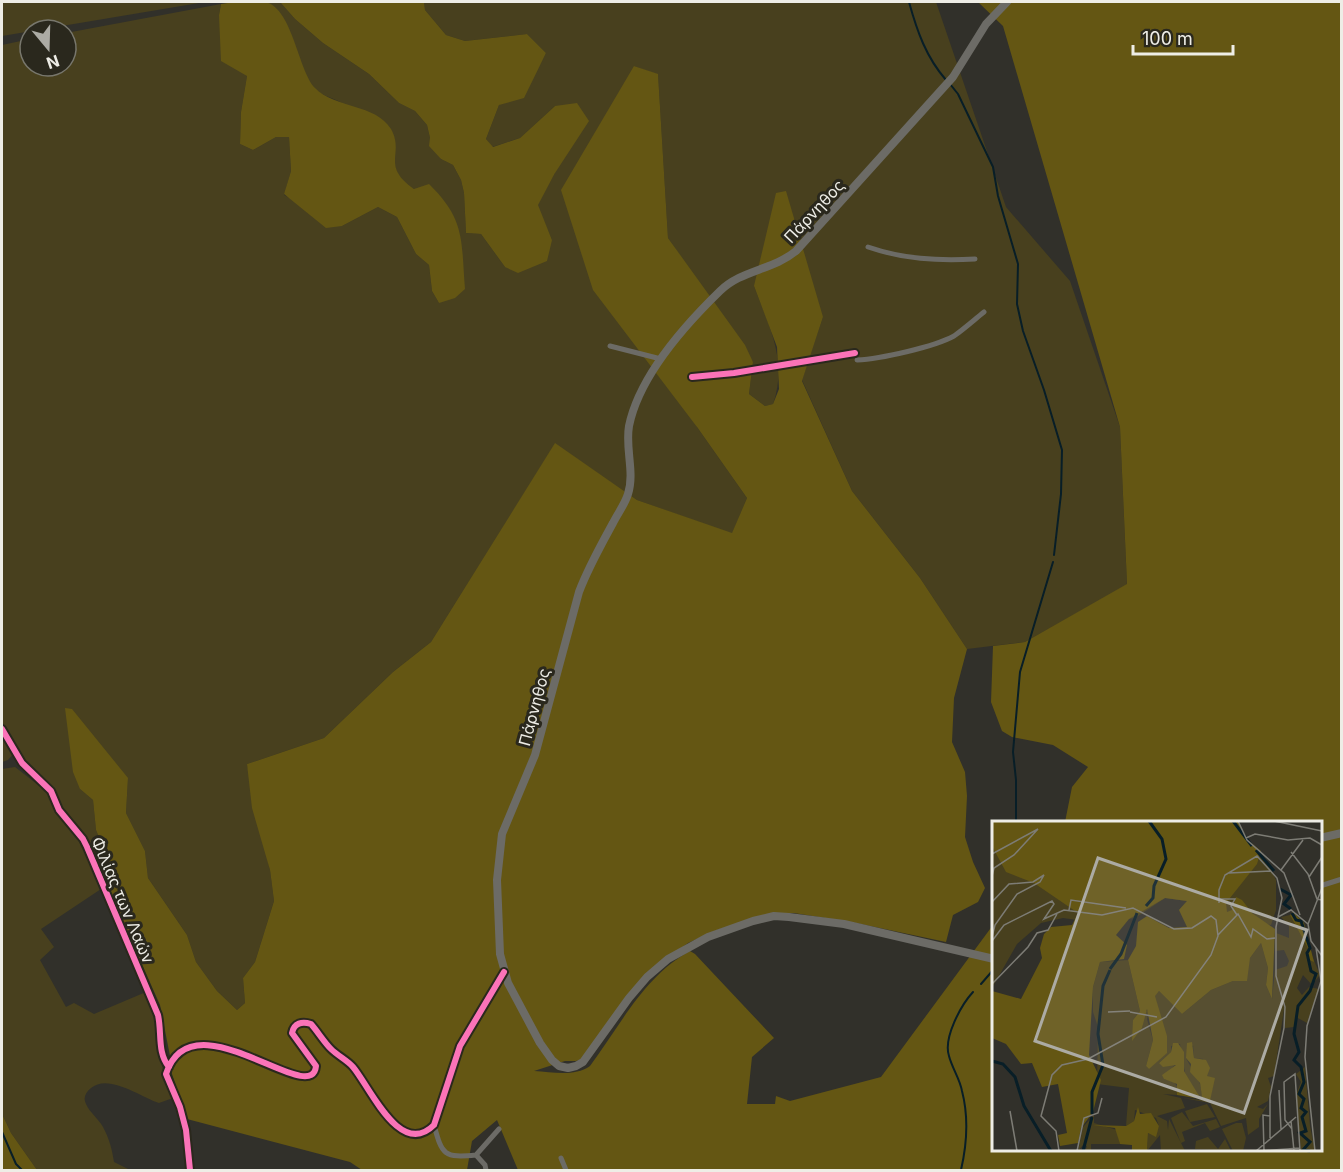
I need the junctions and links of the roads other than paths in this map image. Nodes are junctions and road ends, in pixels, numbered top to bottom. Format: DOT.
graph roads {
  1 [pos="1006,2"];
  2 [pos="868,247"];
  3 [pos="975,259"];
  4 [pos="984,312"];
  5 [pos="610,346"];
  6 [pos="661,359"];
  7 [pos="692,377"];
  8 [pos="2,729"];
  9 [pos="1341,833"];
  10 [pos="1322,838"];
  11 [pos="1341,879"];
  12 [pos="1322,885"];
  13 [pos="992,959"];
  14 [pos="504,972"];
  15 [pos="169,1067"];
  16 [pos="434,1125"];
  17 [pos="498,1129"];
  18 [pos="476,1155"];
  19 [pos="561,1158"];
  20 [pos="190,1170"];
  21 [pos="486,1170"];
  22 [pos="566,1170"];
  1 -- 6 [label="main road, Πάρνηθος"];
  2 -- 3 [label="street"];
  4 -- 7 [label="street"];
  5 -- 6 [label="street"];
  6 -- 14 [label="main road, Πάρνηθος"];
  8 -- 15 [label="street, Φιλίας των Λαών"];
  9 -- 10 [label="main road"];
  11 -- 12 [label="street"];
  13 -- 14 [label="main road, Πάρνηθος"];
  14 -- 16 [label="main road"];
  15 -- 16 [label="main road"];
  15 -- 20 [label="main road"];
  16 -- 18 [label="street"];
  17 -- 18 [label="street"];
  18 -- 21 [label="street"];
  19 -- 22 [label="street"];
}
